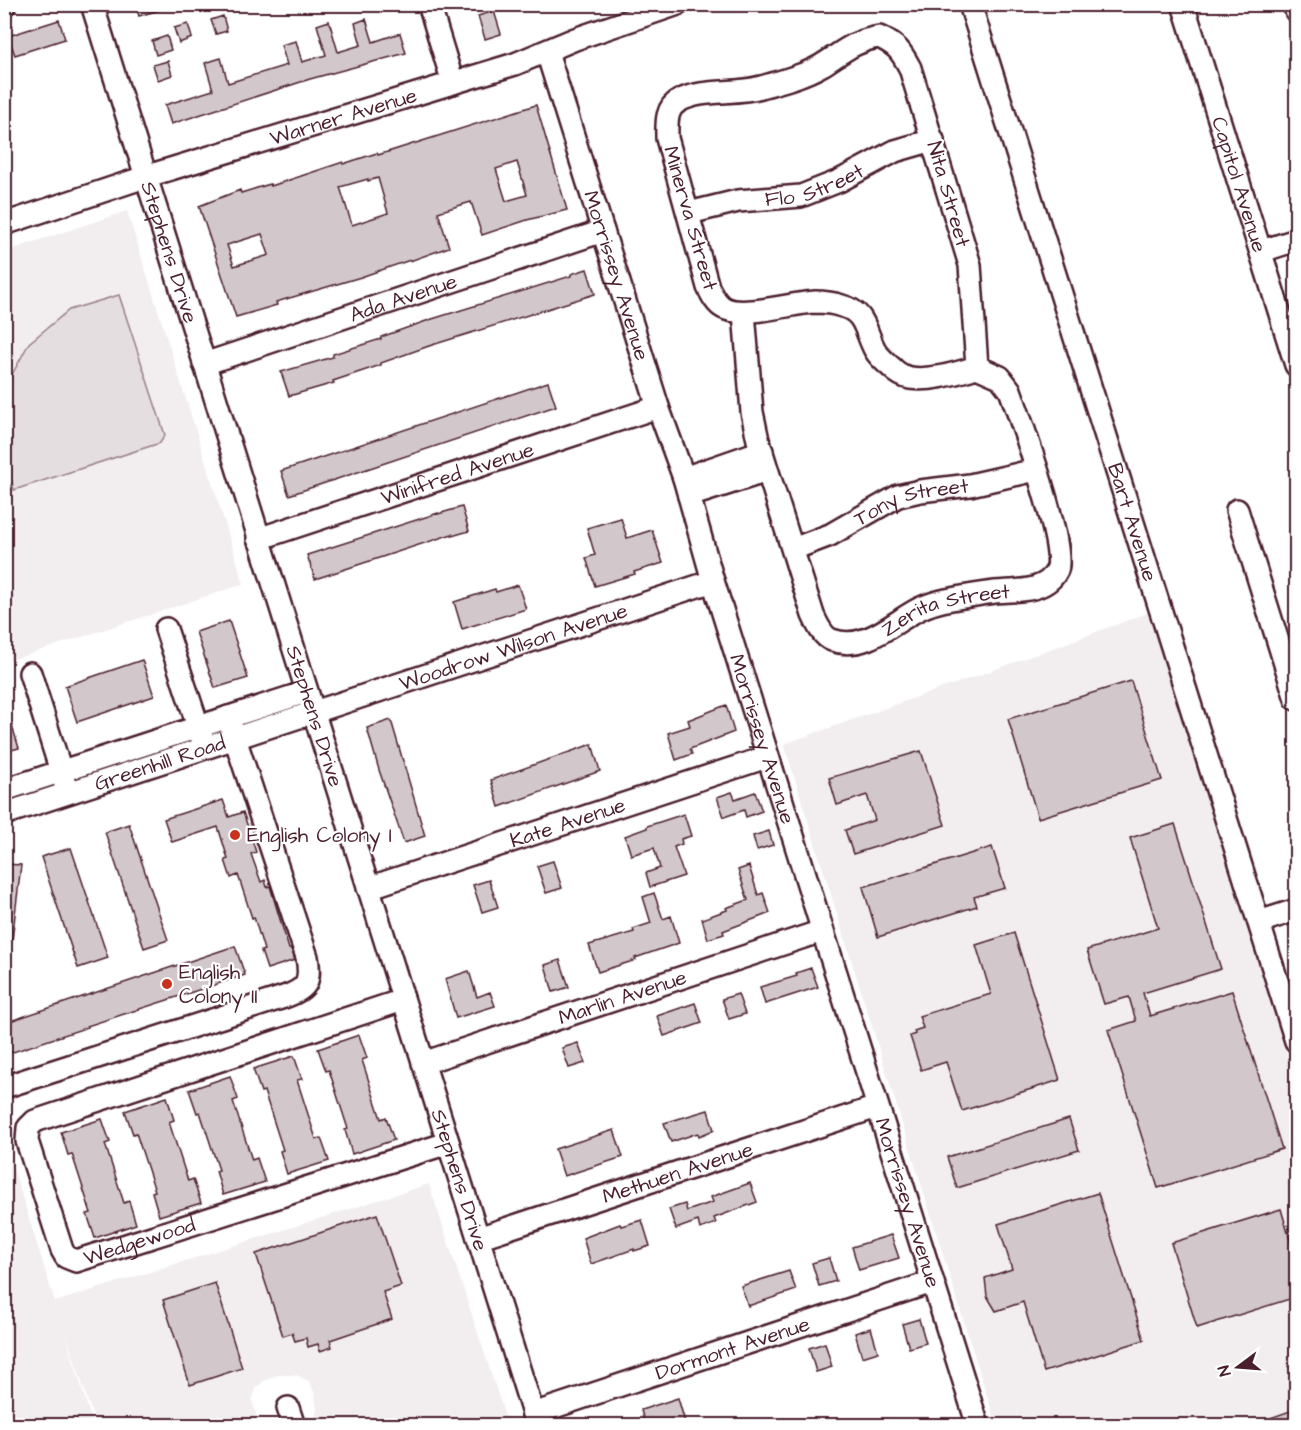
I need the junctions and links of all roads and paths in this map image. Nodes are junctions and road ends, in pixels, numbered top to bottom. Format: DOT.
graph roads {
  1 [pos="92,4"];
  2 [pos="429,4"];
  3 [pos="678,4"];
  4 [pos="970,4"];
  5 [pos="1183,4"];
  6 [pos="1295,4"];
  7 [pos="1296,10"];
  8 [pos="547,52"];
  9 [pos="453,83"];
  10 [pos="672,106"];
  11 [pos="933,140"];
  12 [pos="145,177"];
  13 [pos="689,213"];
  14 [pos="4,224"];
  15 [pos="603,231"];
  16 [pos="1296,240"];
  17 [pos="1262,251"];
  18 [pos="744,312"];
  19 [pos="204,364"];
  20 [pos="1296,365"];
  21 [pos="978,367"];
  22 [pos="658,407"];
  23 [pos="765,461"];
  24 [pos="1036,470"];
  25 [pos="686,487"];
  26 [pos="1237,510"];
  27 [pos="258,539"];
  28 [pos="793,549"];
  29 [pos="713,581"];
  30 [pos="166,629"];
  31 [pos="30,673"];
  32 [pos="306,692"];
  33 [pos="1296,699"];
  34 [pos="313,713"];
  35 [pos="228,717"];
  36 [pos="198,726"];
  37 [pos="235,738"];
  38 [pos="206,747"];
  39 [pos="767,757"];
  40 [pos="61,771"];
  41 [pos="4,789"];
  42 [pos="68,793"];
  43 [pos="4,814"];
  44 [pos="368,888"];
  45 [pos="1296,910"];
  46 [pos="1259,922"];
  47 [pos="822,931"];
  48 [pos="403,1000"];
  49 [pos="1296,1041"];
  50 [pos="423,1063"];
  51 [pos="4,1087"];
  52 [pos="877,1107"];
  53 [pos="448,1143"];
  54 [pos="478,1238"];
  55 [pos="932,1282"];
  56 [pos="535,1419"];
  57 [pos="978,1425"];
  1 -- 12 [label="street, Stephens Drive"];
  2 -- 9 [label="street"];
  3 -- 8 [label="street, Warner Avenue"];
  4 -- 46 [label="street, Bart Avenue"];
  5 -- 17 [label="street, Capitol Avenue"];
  6 -- 7 [label="street"];
  8 -- 9 [label="street, Warner Avenue"];
  8 -- 15 [label="street, Morrissey Avenue"];
  9 -- 12 [label="street, Warner Avenue"];
  10 -- 11 [label="street, Nita Street"];
  10 -- 13 [label="street, Minerva Street"];
  11 -- 13 [label="street, Flo Street"];
  11 -- 21 [label="street, Nita Street"];
  12 -- 14 [label="street, Warner Avenue"];
  12 -- 19 [label="street, Stephens Drive"];
  13 -- 18 [label="street, Minerva Street"];
  15 -- 19 [label="street, Ada Avenue"];
  15 -- 22 [label="street, Morrissey Avenue"];
  16 -- 17 [label="street"];
  17 -- 20 [label="street, Capitol Avenue"];
  18 -- 21 [label="street"];
  18 -- 23 [label="street"];
  19 -- 27 [label="street, Stephens Drive"];
  21 -- 24 [label="street"];
  22 -- 25 [label="street, Morrissey Avenue"];
  22 -- 27 [label="street, Winifred Avenue"];
  23 -- 25 [label="street"];
  23 -- 28 [label="street"];
  24 -- 28 [label="street, Tony Street"];
  24 -- 28 [label="street, Zerita Street"];
  25 -- 29 [label="street, Morrissey Avenue"];
  26 -- 33 [label="street"];
  27 -- 32 [label="street, Stephens Drive"];
  29 -- 34 [label="street, Woodrow Wilson Avenue"];
  29 -- 39 [label="street, Morrissey Avenue"];
  30 -- 36 [label="street"];
  31 -- 40 [label="street"];
  32 -- 34 [label="street, Stephens Drive"];
  32 -- 35 [label="street, Greenhill Road"];
  34 -- 37 [label="street, Greenhill Road"];
  34 -- 44 [label="street, Stephens Drive"];
  35 -- 36 [label="street, Greenhill Road"];
  35 -- 37 [label="street"];
  36 -- 38 [label="street"];
  36 -- 40 [label="street, Greenhill Road"];
  37 -- 38 [label="street, Greenhill Road"];
  37 -- 51 [label="street"];
  38 -- 42 [label="street, Greenhill Road"];
  39 -- 44 [label="street, Kate Avenue"];
  39 -- 47 [label="street, Morrissey Avenue"];
  40 -- 41 [label="street, Greenhill Road"];
  40 -- 42 [label="street"];
  42 -- 43 [label="street, Greenhill Road"];
  44 -- 48 [label="street, Stephens Drive"];
  45 -- 46 [label="street"];
  46 -- 49 [label="street, Bart Avenue"];
  47 -- 50 [label="street, Marlin Avenue"];
  47 -- 52 [label="street, Morrissey Avenue"];
  48 -- 50 [label="street, Stephens Drive"];
  48 -- 53 [label="street, Wedgewood"];
  50 -- 53 [label="street, Stephens Drive"];
  52 -- 54 [label="street, Methuen Avenue"];
  52 -- 55 [label="street, Morrissey Avenue"];
  53 -- 54 [label="street, Stephens Drive"];
  54 -- 56 [label="street, Stephens Drive"];
  55 -- 56 [label="street, Dormont Avenue"];
  55 -- 57 [label="street, Morrissey Avenue"];
}
